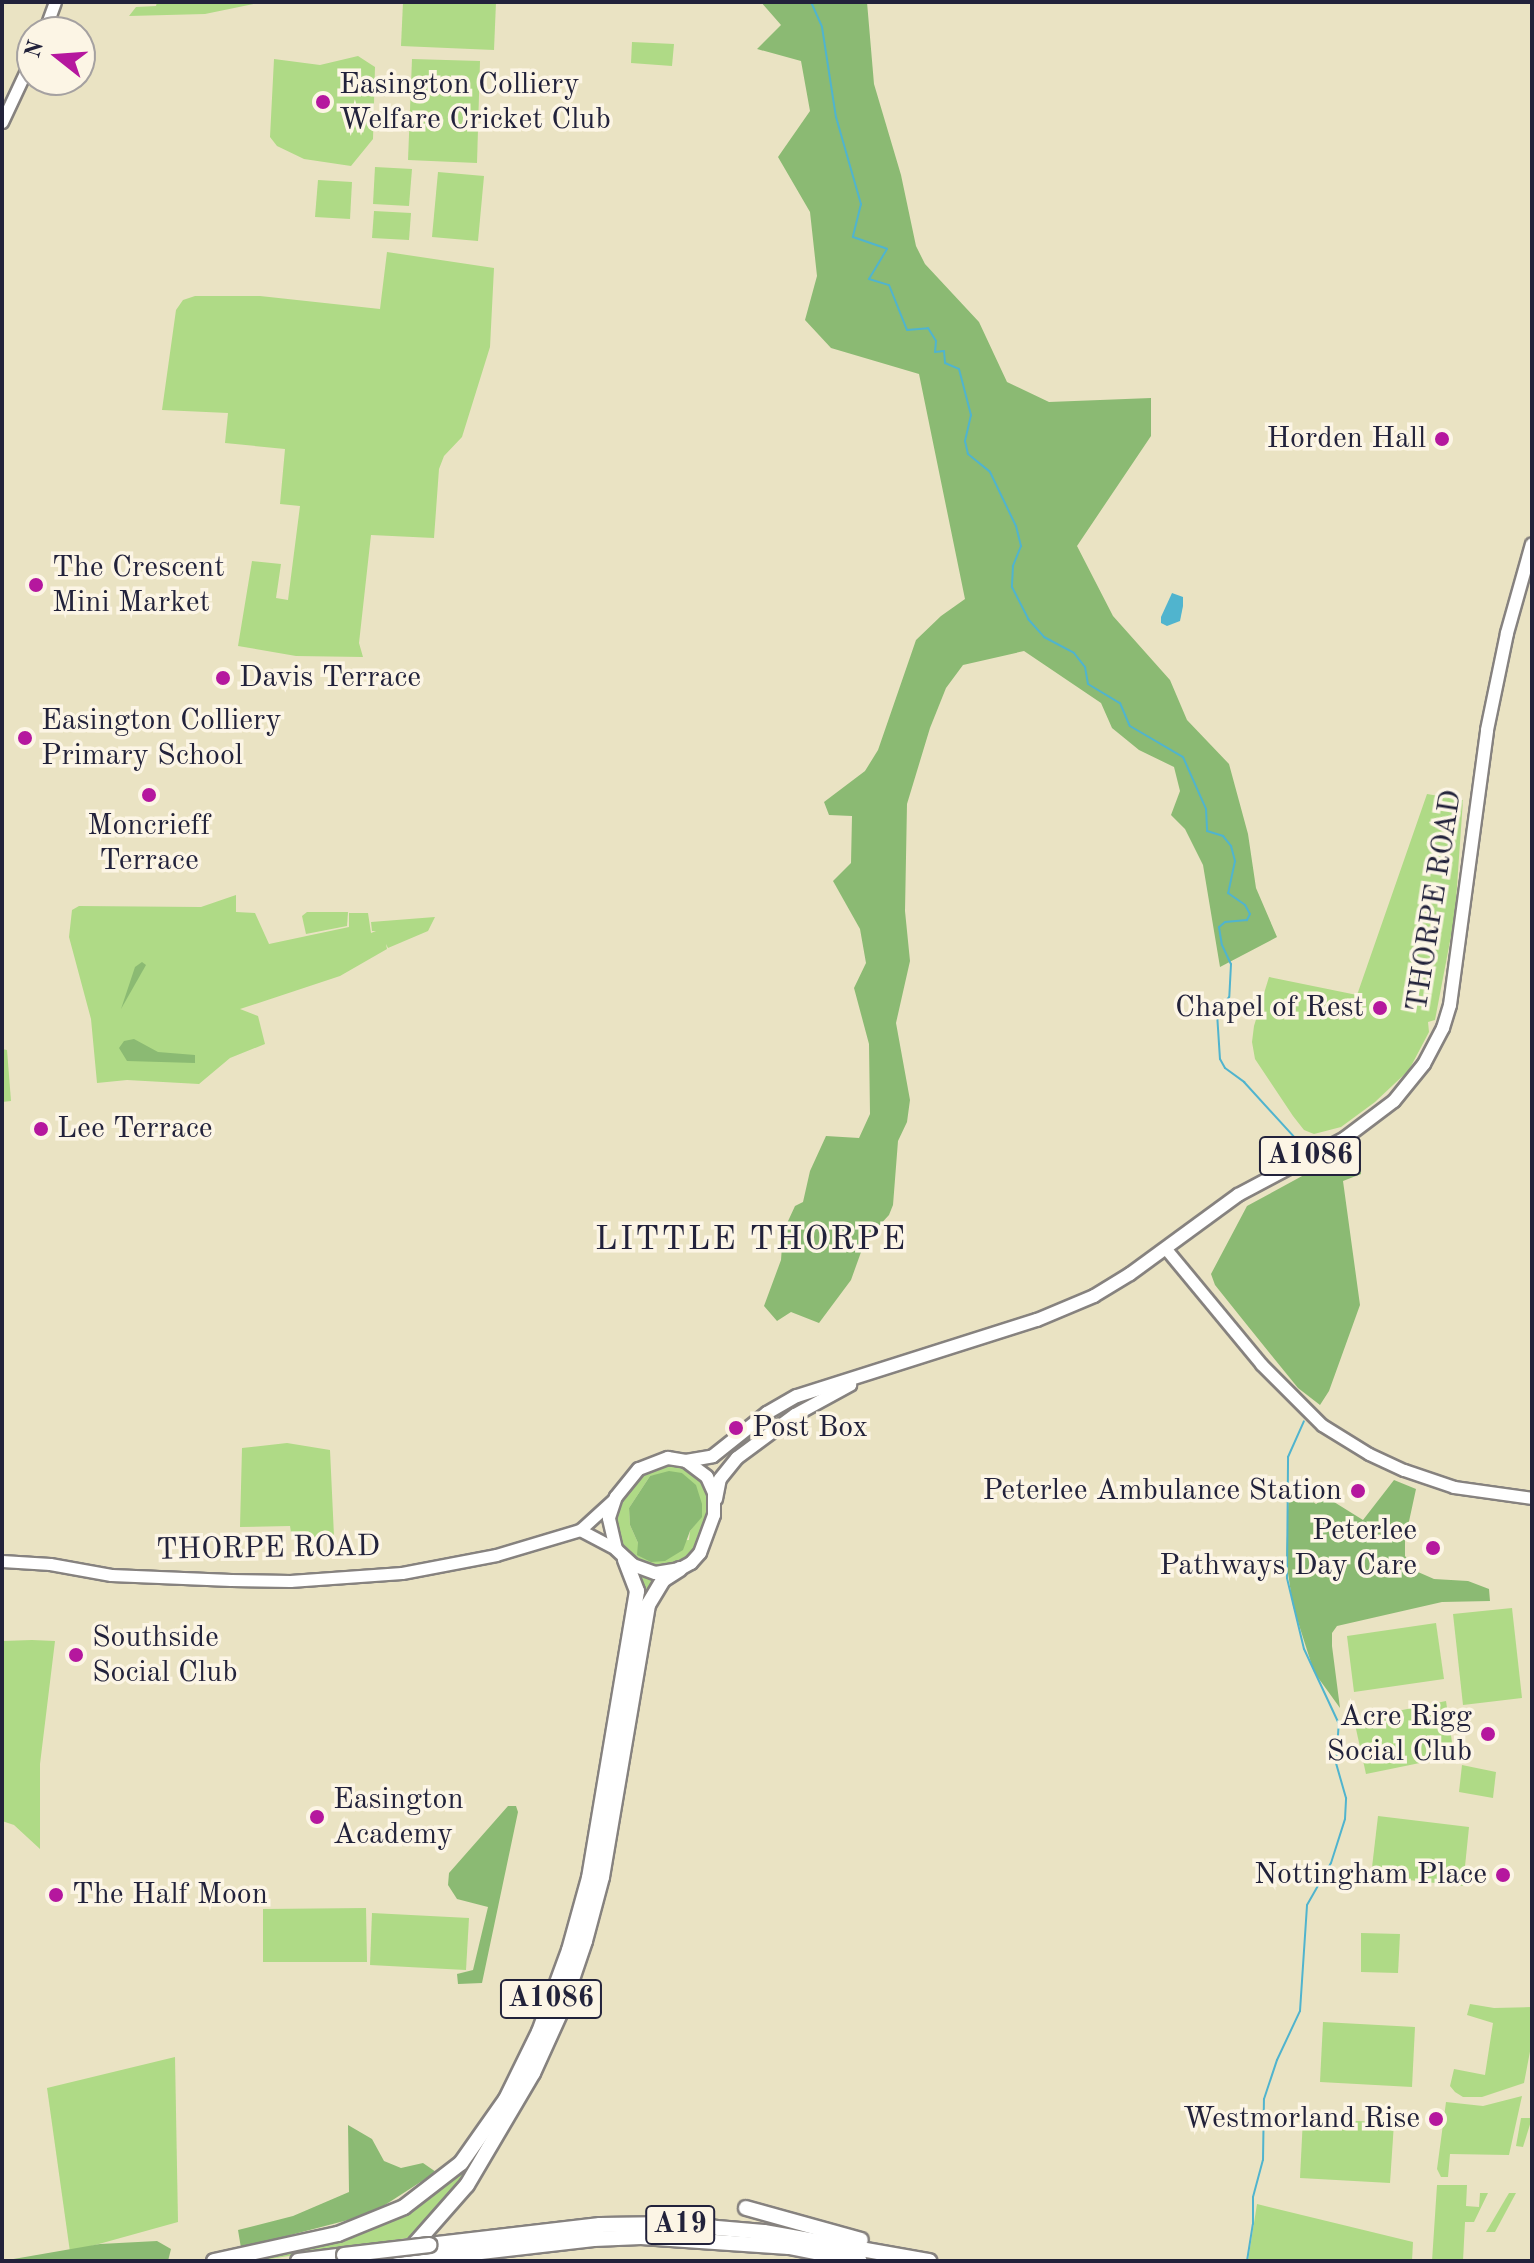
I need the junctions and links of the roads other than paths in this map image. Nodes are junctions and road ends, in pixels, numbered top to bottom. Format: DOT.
graph roads {
  1 [pos="16,92"];
  2 [pos="2,122"];
  3 [pos="1532,544"];
  4 [pos="1166,1249"];
  5 [pos="878,1370"];
  6 [pos="686,1461"];
  7 [pos="616,1497"];
  8 [pos="1532,1498"];
  9 [pos="715,1502"];
  10 [pos="580,1530"];
  11 [pos="620,1554"];
  12 [pos="2,1561"];
  13 [pos="680,1569"];
  14 [pos="746,2208"];
  15 [pos="427,2252"];
  16 [pos="214,2261"];
  17 [pos="298,2261"];
  18 [pos="401,2261"];
  19 [pos="860,2261"];
  20 [pos="929,2261"];
  21 [pos="939,2261"];
  1 -- 2 [label="main road"];
  3 -- 4 [label="main road, THORPE ROAD / A1086"];
  4 -- 5 [label="main road, THORPE ROAD / A1086"];
  4 -- 8 [label="main road"];
  5 -- 6 [label="main road, THORPE ROAD / A1086"];
  5 -- 9 [label="main road, THORPE ROAD / A1086"];
  6 -- 7 [label="main road"];
  6 -- 9 [label="main road"];
  7 -- 10 [label="main road, THORPE ROAD"];
  7 -- 11 [label="main road"];
  9 -- 13 [label="main road"];
  10 -- 11 [label="main road"];
  10 -- 12 [label="main road, THORPE ROAD"];
  11 -- 13 [label="main road"];
  11 -- 16 [label="highway, A1086"];
  13 -- 18 [label="highway, A1086"];
  14 -- 21 [label="highway"];
  15 -- 17 [label="highway, A19, bridge"];
  15 -- 18 [label="highway, A19"];
  15 -- 19 [label="highway, A19"];
  15 -- 20 [label="highway, A19"];
}
